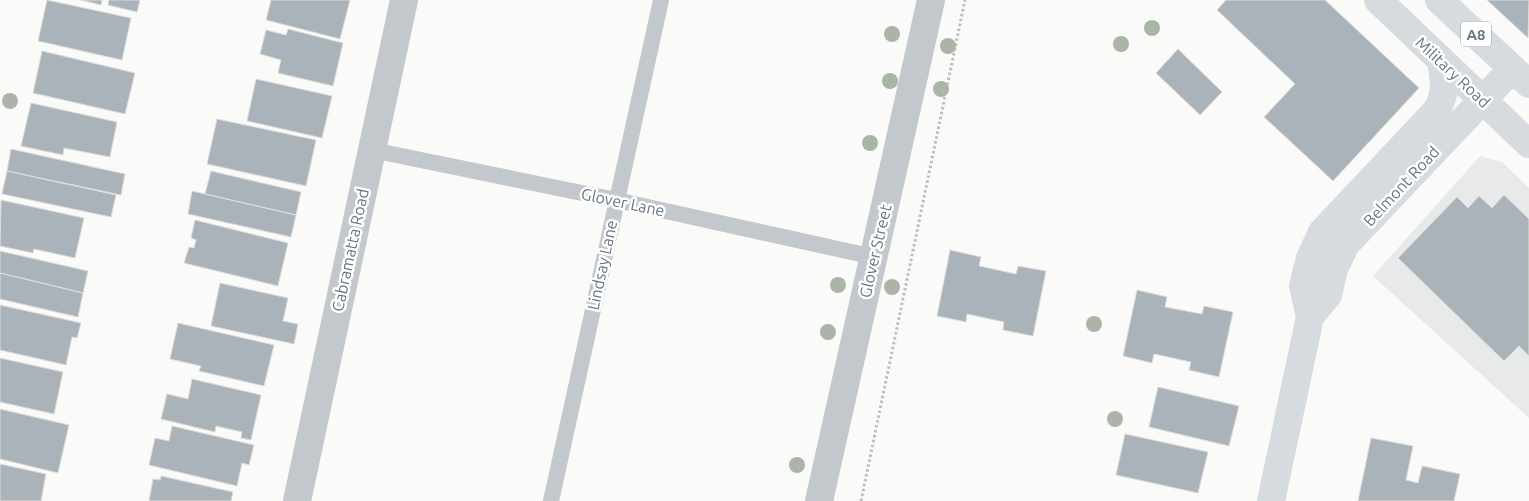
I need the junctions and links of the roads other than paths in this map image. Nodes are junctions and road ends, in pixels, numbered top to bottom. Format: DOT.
graph roads {
  1 [pos="404,0"];
  2 [pos="661,0"];
  3 [pos="931,0"];
  4 [pos="1378,0"];
  5 [pos="1439,0"];
  6 [pos="1440,60"];
  7 [pos="1521,77"];
  8 [pos="1484,100"];
  9 [pos="1529,144"];
  10 [pos="372,150"];
  11 [pos="616,200"];
  12 [pos="874,257"];
  13 [pos="1310,317"];
  14 [pos="297,501"];
  15 [pos="551,501"];
  16 [pos="819,501"];
  17 [pos="1271,501"];
  1 -- 10 [label="street, Cabramatta Road"];
  2 -- 11 [label="lane, Lindsay Lane"];
  3 -- 12 [label="street, Glover Street"];
  4 -- 6 [label="main road, Military Road / A8"];
  5 -- 7 [label="main road, A8"];
  6 -- 8 [label="main road, Military Road / A8"];
  6 -- 13 [label="main road, Belmont Road"];
  7 -- 8 [label="main road, Belmont Road"];
  8 -- 9 [label="main road, Military Road / A8"];
  8 -- 13 [label="main road, Belmont Road"];
  10 -- 11 [label="lane, Glover Lane"];
  10 -- 14 [label="street, Cabramatta Road"];
  11 -- 12 [label="lane, Glover Lane"];
  11 -- 15 [label="lane, Lindsay Lane"];
  12 -- 16 [label="street, Glover Street"];
  13 -- 17 [label="main road, Belmont Road"];
}
